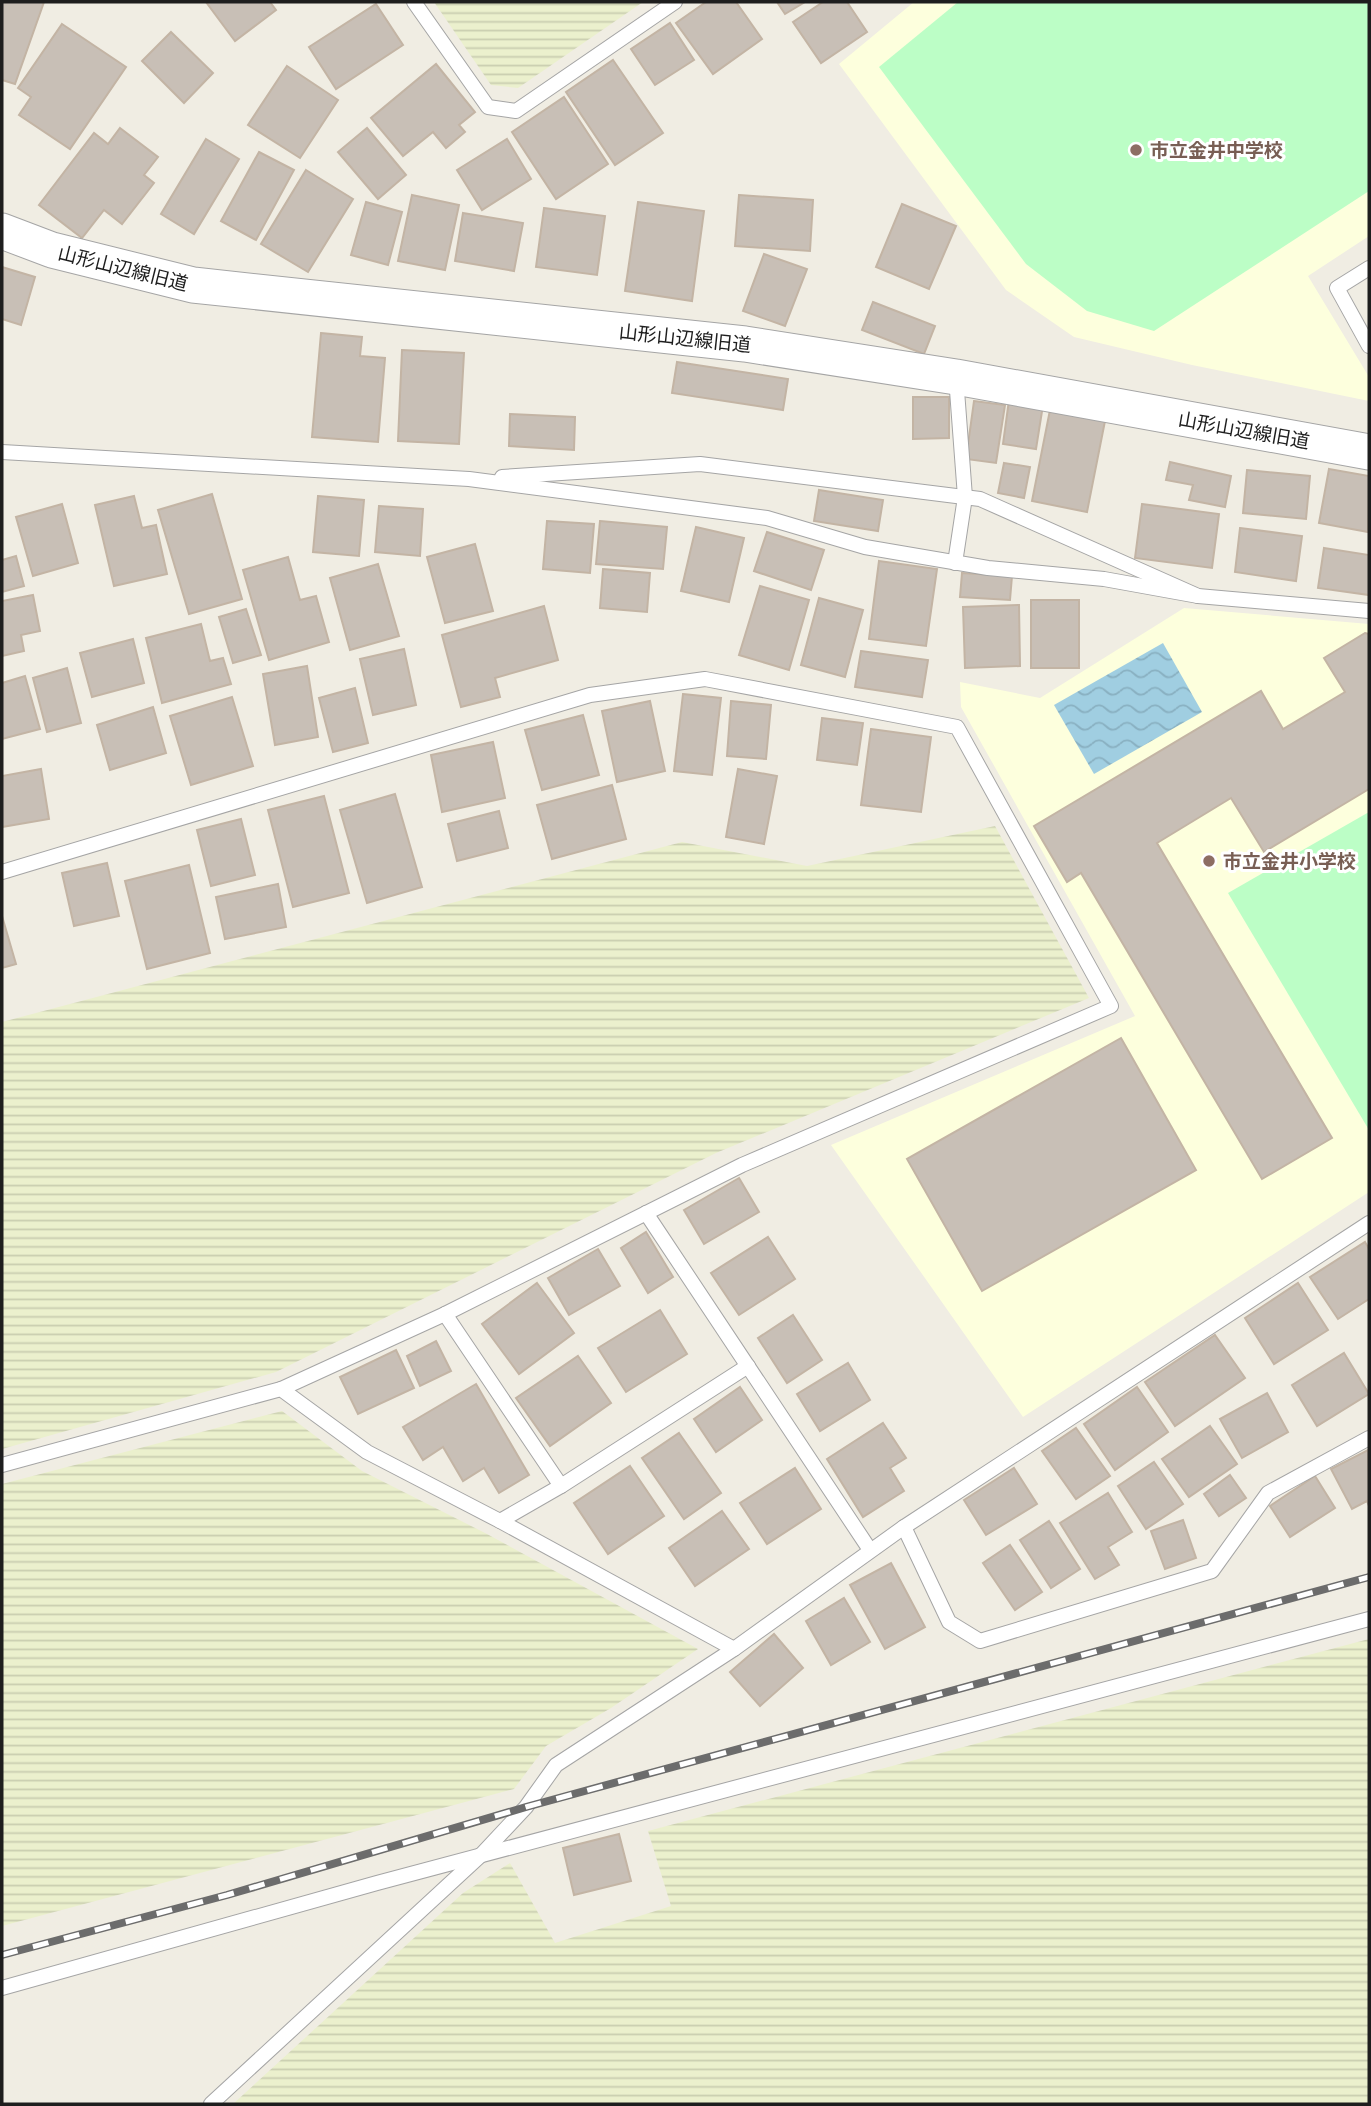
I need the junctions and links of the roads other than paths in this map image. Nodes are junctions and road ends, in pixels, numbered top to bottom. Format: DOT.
graph roads {
  1 [pos="414,2"];
  2 [pos="675,2"];
  3 [pos="2,231"];
  4 [pos="1369,268"];
  5 [pos="1369,346"];
  6 [pos="956,377"];
  7 [pos="2,452"];
  8 [pos="1369,453"];
  9 [pos="469,479"];
  10 [pos="965,497"];
  11 [pos="955,562"];
  12 [pos="1198,596"];
  13 [pos="1369,611"];
  14 [pos="2,871"];
  15 [pos="646,1213"];
  16 [pos="1369,1223"];
  17 [pos="445,1314"];
  18 [pos="748,1366"];
  19 [pos="281,1390"];
  20 [pos="1369,1438"];
  21 [pos="2,1465"];
  22 [pos="561,1486"];
  23 [pos="500,1521"];
  24 [pos="904,1527"];
  25 [pos="870,1550"];
  26 [pos="1369,1619"];
  27 [pos="734,1649"];
  28 [pos="482,1854"];
  29 [pos="2,1988"];
  30 [pos="211,2104"];
  1 -- 2 [label="lane"];
  3 -- 6 [label="street, 山形山辺線旧道"];
  4 -- 5 [label="lane"];
  6 -- 8 [label="street, 山形山辺線旧道"];
  6 -- 10 [label="lane"];
  7 -- 9 [label="lane"];
  9 -- 10 [label="lane"];
  9 -- 11 [label="lane"];
  10 -- 11 [label="lane"];
  10 -- 12 [label="lane"];
  11 -- 12 [label="lane"];
  12 -- 13 [label="lane"];
  14 -- 15 [label="lane"];
  15 -- 17 [label="lane"];
  15 -- 18 [label="lane"];
  16 -- 24 [label="lane"];
  17 -- 19 [label="lane"];
  17 -- 22 [label="lane"];
  18 -- 22 [label="lane"];
  18 -- 25 [label="lane"];
  19 -- 21 [label="lane"];
  19 -- 23 [label="lane"];
  20 -- 24 [label="lane"];
  22 -- 23 [label="lane"];
  23 -- 27 [label="lane"];
  24 -- 25 [label="lane"];
  25 -- 27 [label="lane"];
  26 -- 28 [label="lane"];
  27 -- 28 [label="lane"];
  28 -- 29 [label="lane"];
  28 -- 30 [label="lane"];
}
